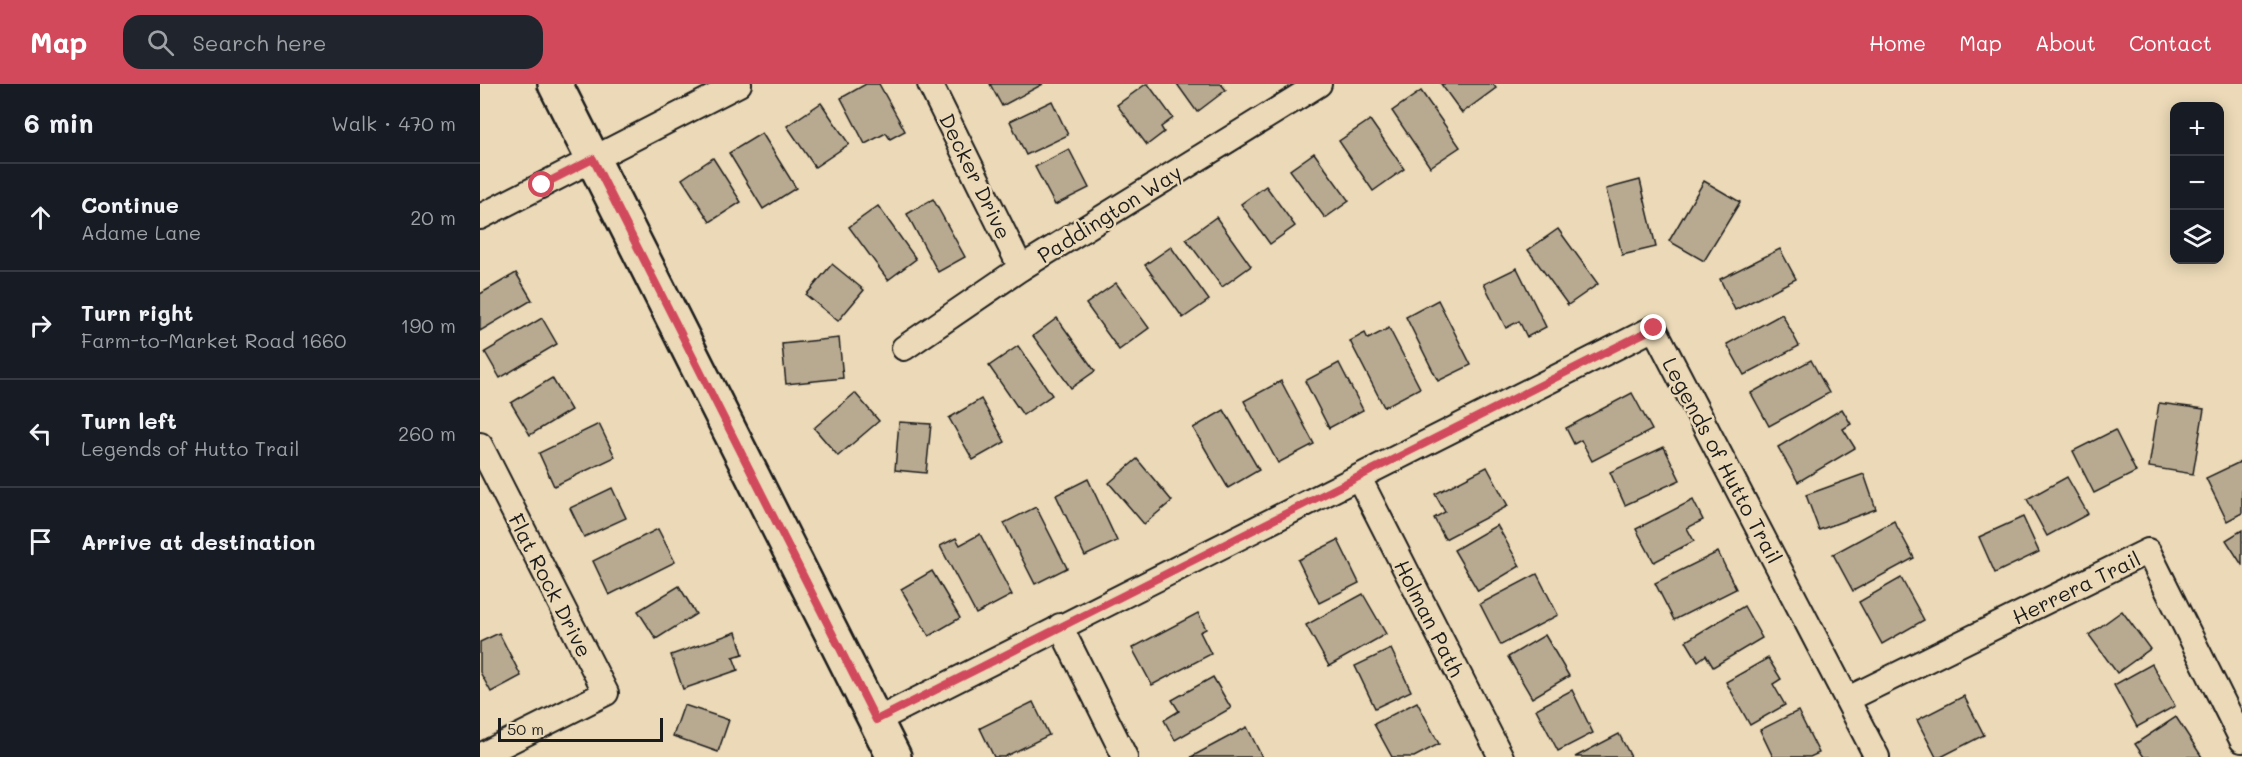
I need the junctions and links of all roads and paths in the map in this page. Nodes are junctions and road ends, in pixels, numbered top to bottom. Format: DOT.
graph roads {
  1 [pos="555,84"];
  2 [pos="739,84"];
  3 [pos="930,84"];
  4 [pos="1319,84"];
  5 [pos="593,159"];
  6 [pos="480,217"];
  7 [pos="1021,268"];
  8 [pos="904,348"];
  9 [pos="480,446"];
  10 [pos="1359,478"];
  11 [pos="1060,626"];
  12 [pos="1848,699"];
  13 [pos="876,720"];
  14 [pos="2242,740"];
  15 [pos="480,756"];
  16 [pos="894,757"];
  17 [pos="1125,757"];
  18 [pos="1501,757"];
  19 [pos="1877,757"];
  1 -- 5 [label="main road"];
  2 -- 5 [label="street"];
  3 -- 7 [label="street, Decker Drive"];
  4 -- 7 [label="street, Paddington Way"];
  5 -- 6 [label="street"];
  5 -- 13 [label="main road"];
  7 -- 8 [label="street, Paddington Way"];
  9 -- 15 [label="street, Flat Rock Drive"];
  10 -- 11 [label="street, Legends of Hutto Trail"];
  10 -- 12 [label="street, Legends of Hutto Trail"];
  10 -- 18 [label="street, Holman Path"];
  11 -- 13 [label="street, Legends of Hutto Trail"];
  11 -- 17 [label="street"];
  12 -- 14 [label="street, Herrera Trail"];
  12 -- 19 [label="street, Legends of Hutto Trail"];
  13 -- 16 [label="main road"];
}
